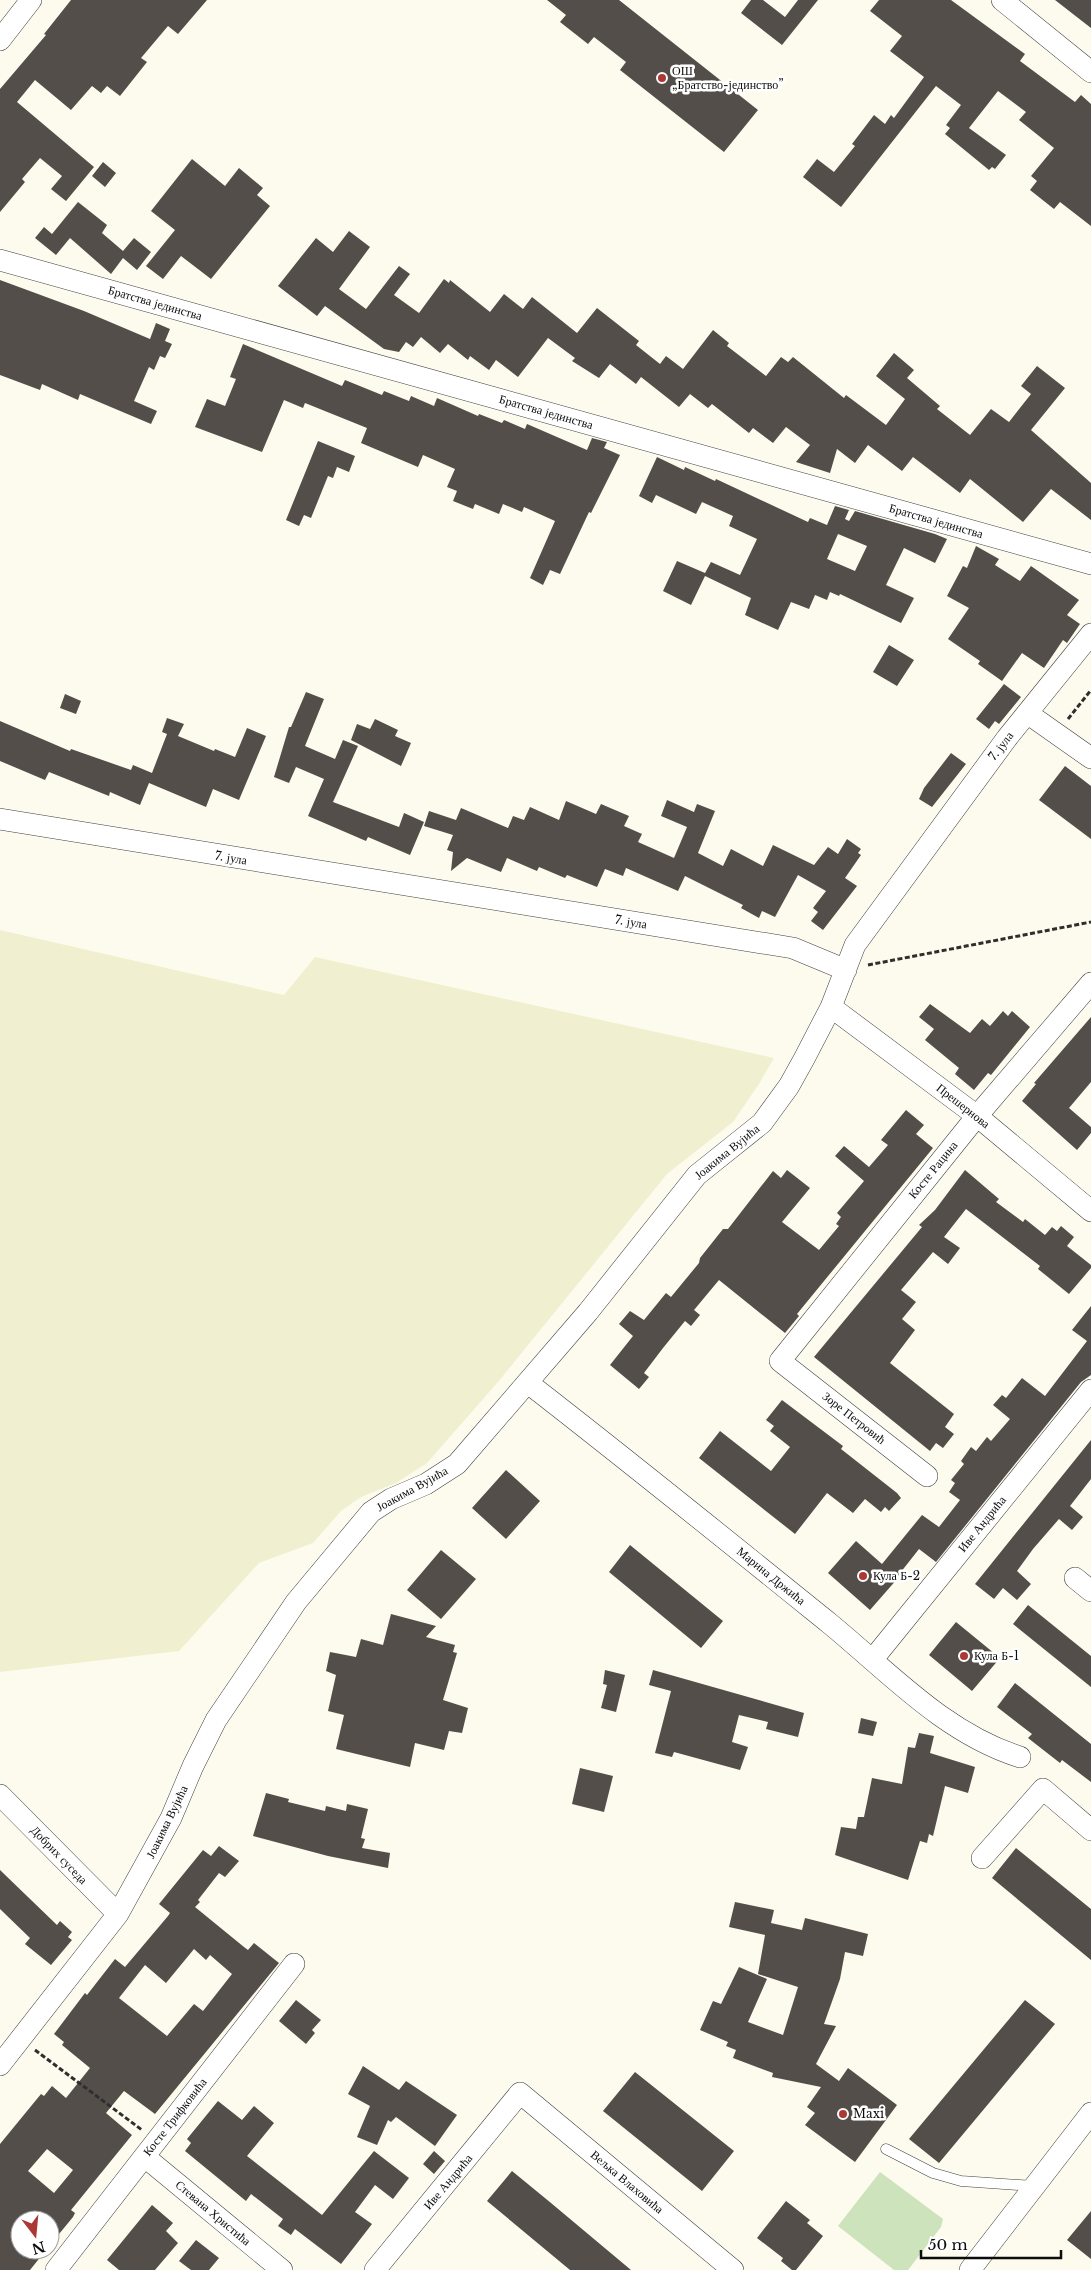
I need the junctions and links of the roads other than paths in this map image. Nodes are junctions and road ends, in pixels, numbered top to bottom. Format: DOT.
graph roads {
  1 [pos="30,0"];
  2 [pos="1002,0"];
  3 [pos="0,40"];
  4 [pos="1091,72"];
  5 [pos="0,260"];
  6 [pos="1091,564"];
  7 [pos="1091,634"];
  8 [pos="1027,712"];
  9 [pos="1091,758"];
  10 [pos="0,820"];
  11 [pos="846,970"];
  12 [pos="1091,983"];
  13 [pos="831,1007"];
  14 [pos="977,1116"];
  15 [pos="1091,1211"];
  16 [pos="780,1361"];
  17 [pos="528,1383"];
  18 [pos="1091,1390"];
  19 [pos="927,1476"];
  20 [pos="873,1659"];
  21 [pos="1020,1757"];
  22 [pos="0,1795"];
  23 [pos="1091,1830"];
  24 [pos="982,1858"];
  25 [pos="118,1914"];
  26 [pos="294,1964"];
  27 [pos="0,2065"];
  28 [pos="520,2093"];
  29 [pos="1091,2114"];
  30 [pos="151,2149"];
  31 [pos="886,2149"];
  32 [pos="1034,2186"];
  33 [pos="56,2270"];
  34 [pos="282,2270"];
  35 [pos="374,2270"];
  36 [pos="733,2270"];
  37 [pos="970,2270"];
  1 -- 3 [label="street"];
  2 -- 4 [label="street"];
  5 -- 6 [label="street, Братства јединства"];
  7 -- 8 [label="street, 7. јула"];
  8 -- 9 [label="street"];
  8 -- 11 [label="street, 7. јула"];
  10 -- 11 [label="street, 7. јула"];
  11 -- 13 [label="street, Јоакима Вујића"];
  12 -- 14 [label="street, Косте Рацина"];
  13 -- 14 [label="street, Прешернова"];
  13 -- 17 [label="street, Јоакима Вујића"];
  14 -- 15 [label="street, Прешернова"];
  14 -- 16 [label="street, Косте Рацина"];
  16 -- 19 [label="street, Зоре Петровић"];
  17 -- 20 [label="street, Марина Држића"];
  17 -- 25 [label="street, Јоакима Вујића"];
  18 -- 20 [label="street, Иве Андрића"];
  20 -- 21 [label="street, Марина Држића"];
  22 -- 25 [label="street, Добрих суседа"];
  23 -- 24 [label="street"];
  25 -- 27 [label="street, Јоакима Вујића"];
  26 -- 30 [label="street, Косте Трифковића"];
  28 -- 35 [label="street, Иве Андрића"];
  28 -- 36 [label="street, Вељка Влаховића"];
  29 -- 32 [label="street"];
  30 -- 33 [label="street, Косте Трифковића"];
  30 -- 34 [label="street, Стевана Христића"];
  31 -- 32 [label="lane"];
  32 -- 37 [label="street"];
}
